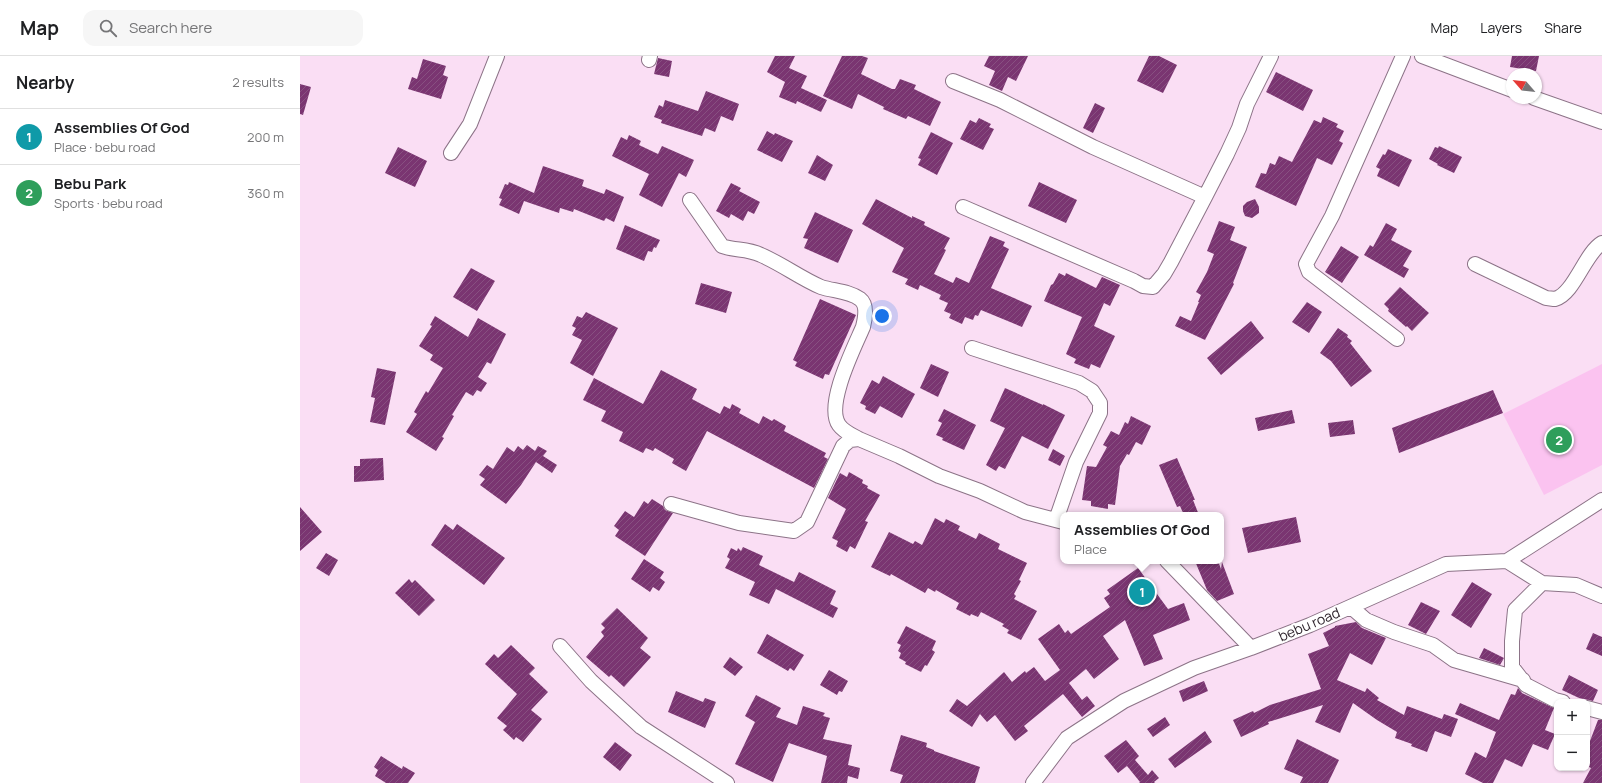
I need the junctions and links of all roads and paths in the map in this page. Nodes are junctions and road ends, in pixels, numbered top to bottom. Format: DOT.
graph roads {
  1 [pos="497,56"];
  2 [pos="1271,56"];
  3 [pos="1403,56"];
  4 [pos="1422,56"];
  5 [pos="953,81"];
  6 [pos="1506,88"];
  7 [pos="1542,101"];
  8 [pos="1602,122"];
  9 [pos="451,153"];
  10 [pos="1205,197"];
  11 [pos="690,200"];
  12 [pos="963,207"];
  13 [pos="1602,243"];
  14 [pos="1475,264"];
  15 [pos="1397,339"];
  16 [pos="972,348"];
  17 [pos="859,439"];
  18 [pos="1602,500"];
  19 [pos="671,504"];
  20 [pos="1062,512"];
  21 [pos="1059,521"];
  22 [pos="1507,561"];
  23 [pos="1170,564"];
  24 [pos="1542,583"];
  25 [pos="1602,596"];
  26 [pos="1350,607"];
  27 [pos="560,646"];
  28 [pos="1250,648"];
  29 [pos="1523,680"];
  30 [pos="1554,699"];
  31 [pos="1590,709"];
  32 [pos="1602,712"];
  33 [pos="727,783"];
  34 [pos="1033,783"];
  1 -- 9 [label="street"];
  2 -- 10 [label="street"];
  3 -- 15 [label="street"];
  4 -- 6 [label="street"];
  5 -- 10 [label="street"];
  7 -- 8 [label="street"];
  10 -- 12 [label="street"];
  11 -- 17 [label="street"];
  13 -- 14 [label="street"];
  16 -- 20 [label="street"];
  17 -- 19 [label="street"];
  17 -- 21 [label="street"];
  18 -- 22 [label="street, bebu road"];
  22 -- 24 [label="street"];
  22 -- 26 [label="street, bebu road"];
  23 -- 28 [label="street"];
  24 -- 25 [label="street"];
  24 -- 29 [label="street"];
  26 -- 28 [label="street, bebu road"];
  26 -- 29 [label="street"];
  27 -- 33 [label="street"];
  28 -- 34 [label="street, bebu road"];
  29 -- 30 [label="street"];
  31 -- 32 [label="street"];
}
